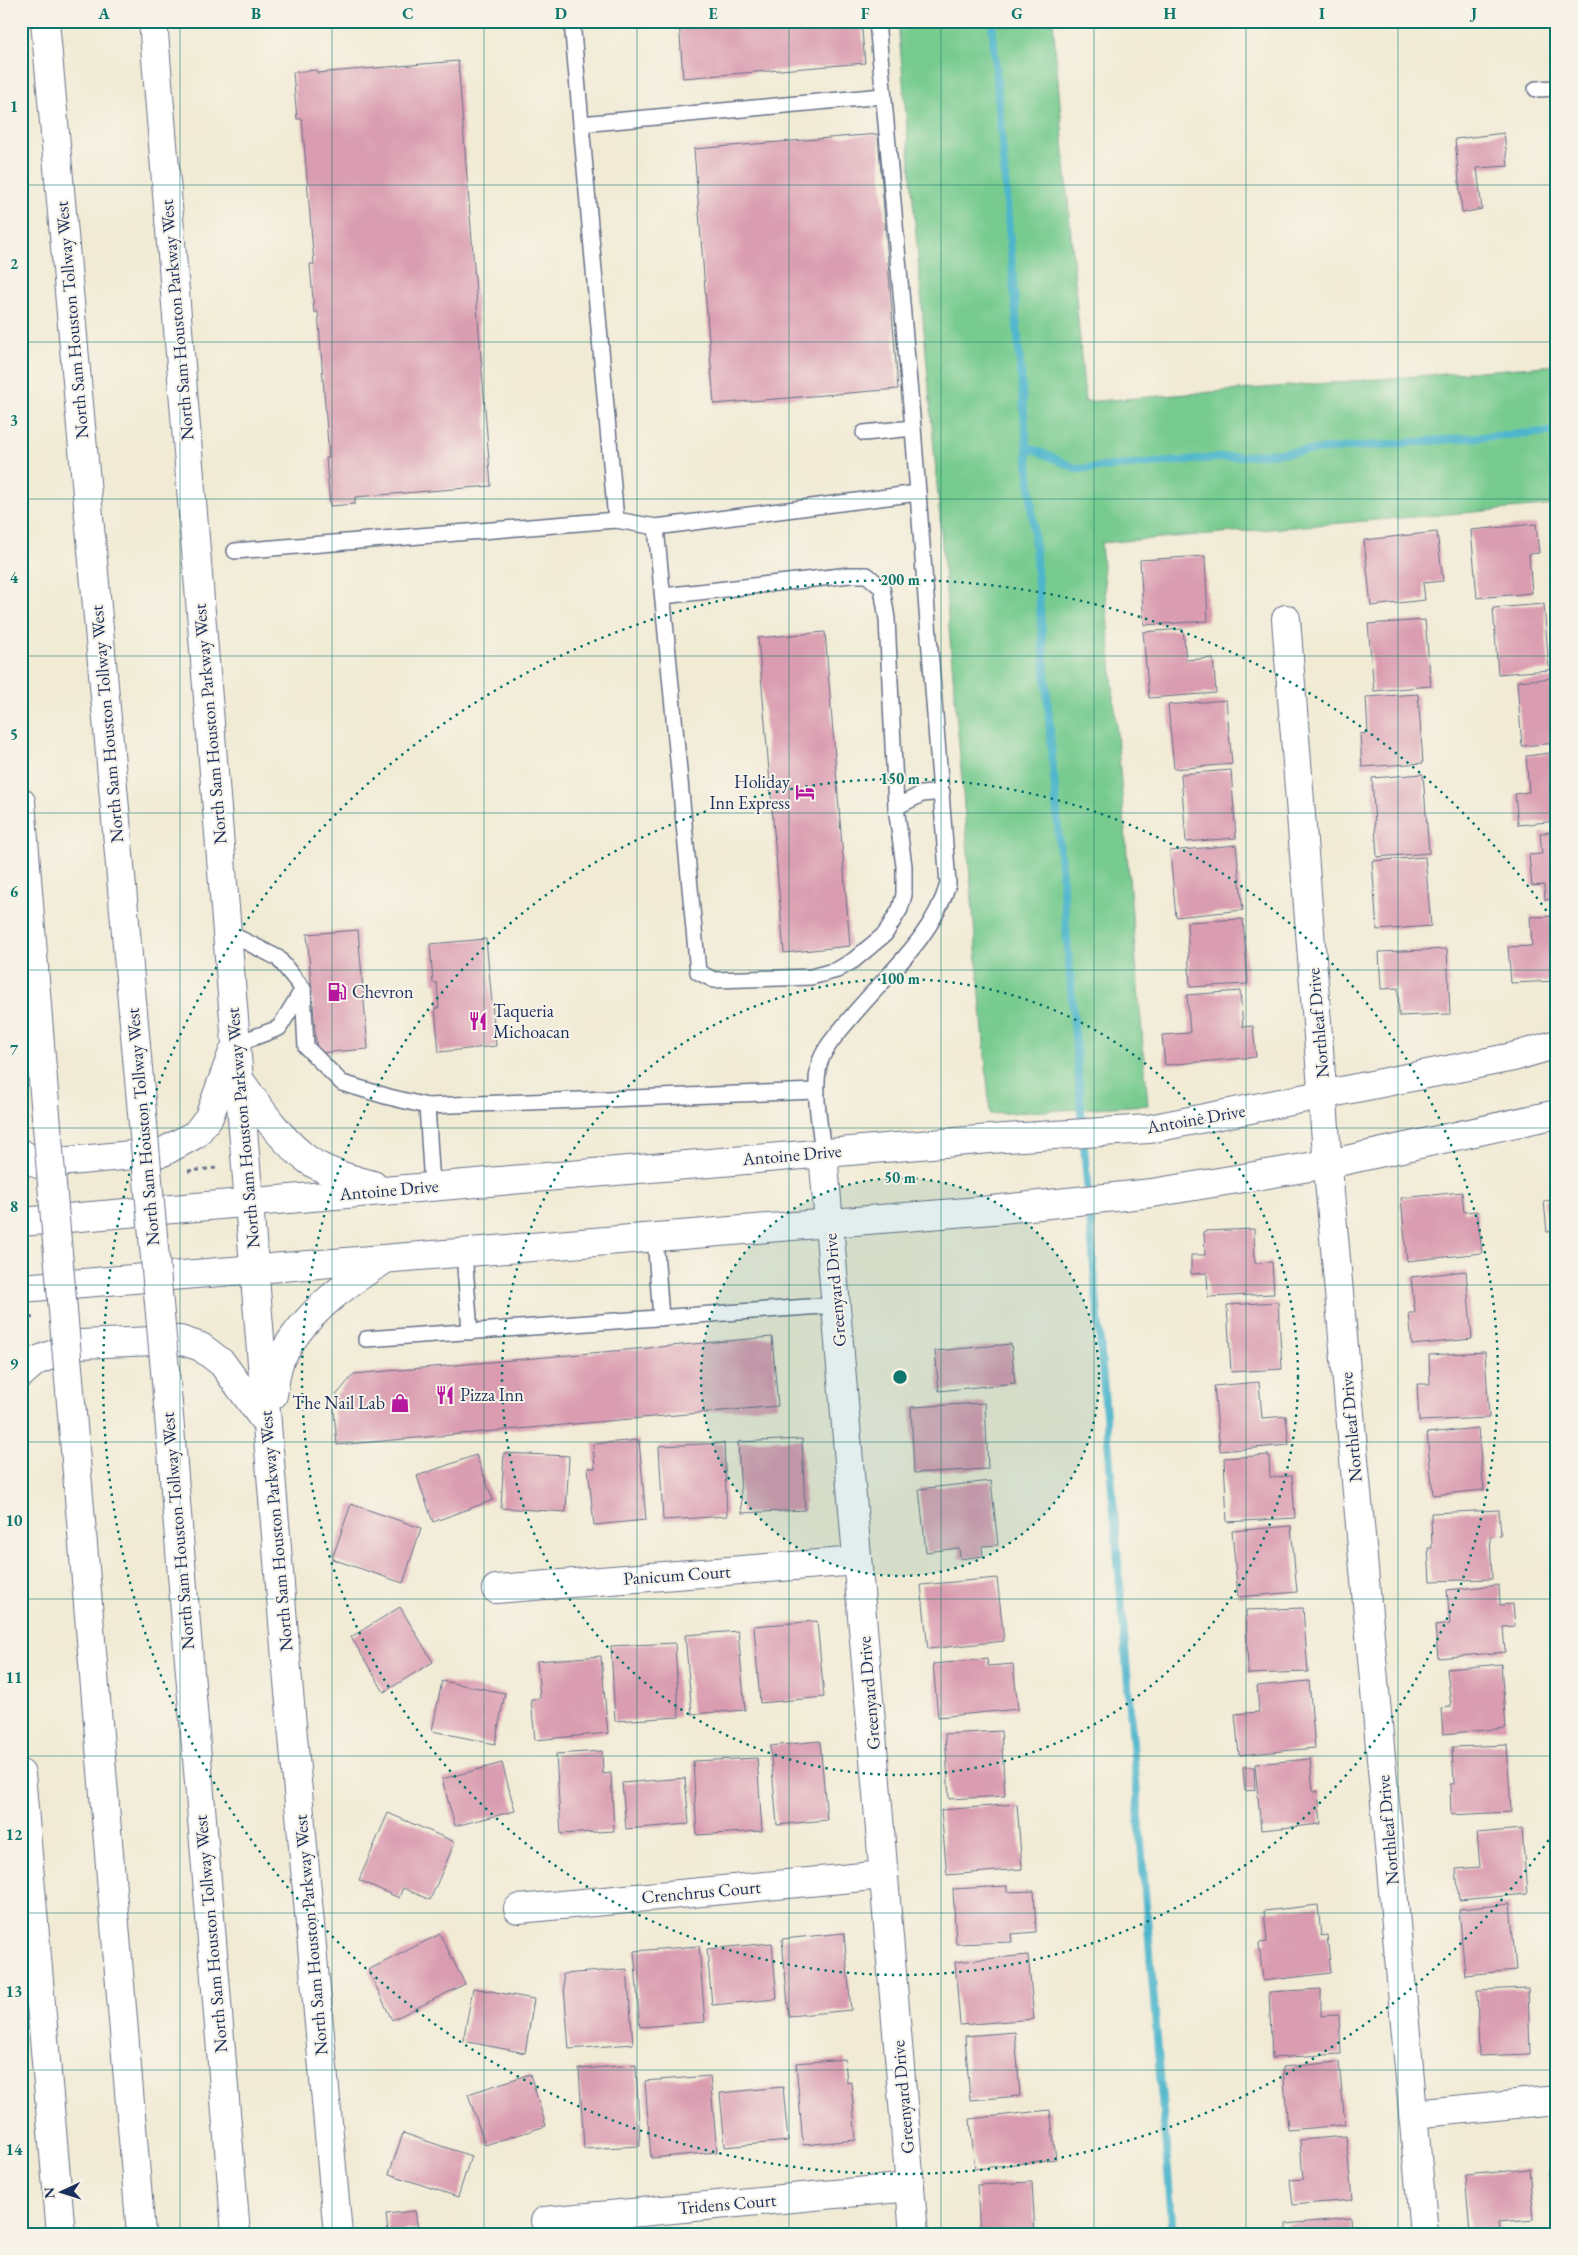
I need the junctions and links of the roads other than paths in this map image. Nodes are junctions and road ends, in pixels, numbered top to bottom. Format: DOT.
graph roads {
  1 [pos="46,21"];
  2 [pos="153,21"];
  3 [pos="572,21"];
  4 [pos="877,21"];
  5 [pos="1557,88"];
  6 [pos="1536,89"];
  7 [pos="883,96"];
  8 [pos="581,124"];
  9 [pos="913,428"];
  10 [pos="864,433"];
  11 [pos="918,493"];
  12 [pos="616,520"];
  13 [pos="656,527"];
  14 [pos="235,551"];
  15 [pos="662,596"];
  16 [pos="1286,619"];
  17 [pos="942,792"];
  18 [pos="21,802"];
  19 [pos="896,807"];
  20 [pos="227,932"];
  21 [pos="303,989"];
  22 [pos="236,1044"];
  23 [pos="1557,1044"];
  24 [pos="239,1079"];
  25 [pos="817,1091"];
  26 [pos="1324,1095"];
  27 [pos="427,1106"];
  28 [pos="1557,1114"];
  29 [pos="21,1153"];
  30 [pos="823,1153"];
  31 [pos="1328,1164"];
  32 [pos="432,1186"];
  33 [pos="389,1190"];
  34 [pos="249,1202"];
  35 [pos="21,1222"];
  36 [pos="829,1223"];
  37 [pos="655,1237"];
  38 [pos="464,1253"];
  39 [pos="385,1259"];
  40 [pos="254,1269"];
  41 [pos="21,1288"];
  42 [pos="836,1304"];
  43 [pos="661,1318"];
  44 [pos="470,1332"];
  45 [pos="366,1339"];
  46 [pos="21,1374"];
  47 [pos="267,1424"];
  48 [pos="858,1561"];
  49 [pos="496,1589"];
  50 [pos="21,1774"];
  51 [pos="884,1875"];
  52 [pos="518,1909"];
  53 [pos="1557,2100"];
  54 [pos="1413,2114"];
  55 [pos="910,2187"];
  56 [pos="545,2221"];
  57 [pos="61,2234"];
  58 [pos="141,2234"];
  59 [pos="236,2234"];
  60 [pos="338,2234"];
  61 [pos="914,2234"];
  62 [pos="1424,2234"];
  1 -- 59 [label="main road, North Sam Houston Tollway West, bridge"];
  2 -- 20 [label="main road, North Sam Houston Parkway West"];
  3 -- 8 [label="lane"];
  4 -- 7 [label="lane"];
  5 -- 6 [label="lane"];
  7 -- 8 [label="lane"];
  7 -- 9 [label="lane"];
  8 -- 12 [label="lane"];
  9 -- 10 [label="lane"];
  9 -- 11 [label="lane"];
  11 -- 13 [label="lane"];
  11 -- 17 [label="lane"];
  12 -- 13 [label="lane"];
  12 -- 14 [label="lane"];
  13 -- 15 [label="lane"];
  15 -- 19 [label="lane"];
  15 -- 19 [label="lane"];
  16 -- 26 [label="main road, Northleaf Drive"];
  17 -- 19 [label="lane"];
  17 -- 25 [label="lane"];
  18 -- 58 [label="main road, bridge"];
  20 -- 21 [label="lane"];
  20 -- 22 [label="main road, North Sam Houston Parkway West"];
  21 -- 22 [label="lane"];
  21 -- 27 [label="lane"];
  22 -- 24 [label="main road, North Sam Houston Parkway West"];
  22 -- 29 [label="main road"];
  23 -- 26 [label="main road, Antoine Drive"];
  24 -- 33 [label="main road"];
  24 -- 34 [label="main road, North Sam Houston Parkway West"];
  25 -- 27 [label="lane"];
  25 -- 30 [label="lane"];
  26 -- 30 [label="main road, Antoine Drive"];
  26 -- 31 [label="main road, Northleaf Drive"];
  27 -- 32 [label="lane"];
  28 -- 31 [label="main road"];
  30 -- 32 [label="main road, Antoine Drive"];
  30 -- 36 [label="main road, Greenyard Drive"];
  31 -- 36 [label="main road"];
  31 -- 54 [label="main road, Northleaf Drive"];
  32 -- 33 [label="main road, Antoine Drive"];
  33 -- 34 [label="main road, Antoine Drive"];
  34 -- 35 [label="main road, Antoine Drive"];
  34 -- 40 [label="main road, North Sam Houston Parkway West"];
  36 -- 37 [label="main road"];
  36 -- 42 [label="main road, Greenyard Drive"];
  37 -- 38 [label="main road"];
  37 -- 43 [label="lane"];
  38 -- 39 [label="main road"];
  38 -- 44 [label="lane"];
  39 -- 40 [label="main road"];
  39 -- 47 [label="main road"];
  40 -- 41 [label="main road"];
  40 -- 47 [label="main road, North Sam Houston Parkway West"];
  42 -- 43 [label="lane"];
  42 -- 48 [label="main road, Greenyard Drive"];
  43 -- 44 [label="lane"];
  44 -- 45 [label="lane"];
  46 -- 47 [label="main road"];
  47 -- 60 [label="main road, North Sam Houston Parkway West"];
  48 -- 49 [label="main road, Panicum Court"];
  48 -- 51 [label="main road, Greenyard Drive"];
  50 -- 57 [label="main road"];
  51 -- 52 [label="main road, Crenchrus Court"];
  51 -- 55 [label="main road, Greenyard Drive"];
  53 -- 54 [label="main road"];
  54 -- 62 [label="main road, Northleaf Drive"];
  55 -- 56 [label="main road, Tridens Court"];
  55 -- 61 [label="main road, Greenyard Drive"];
}
